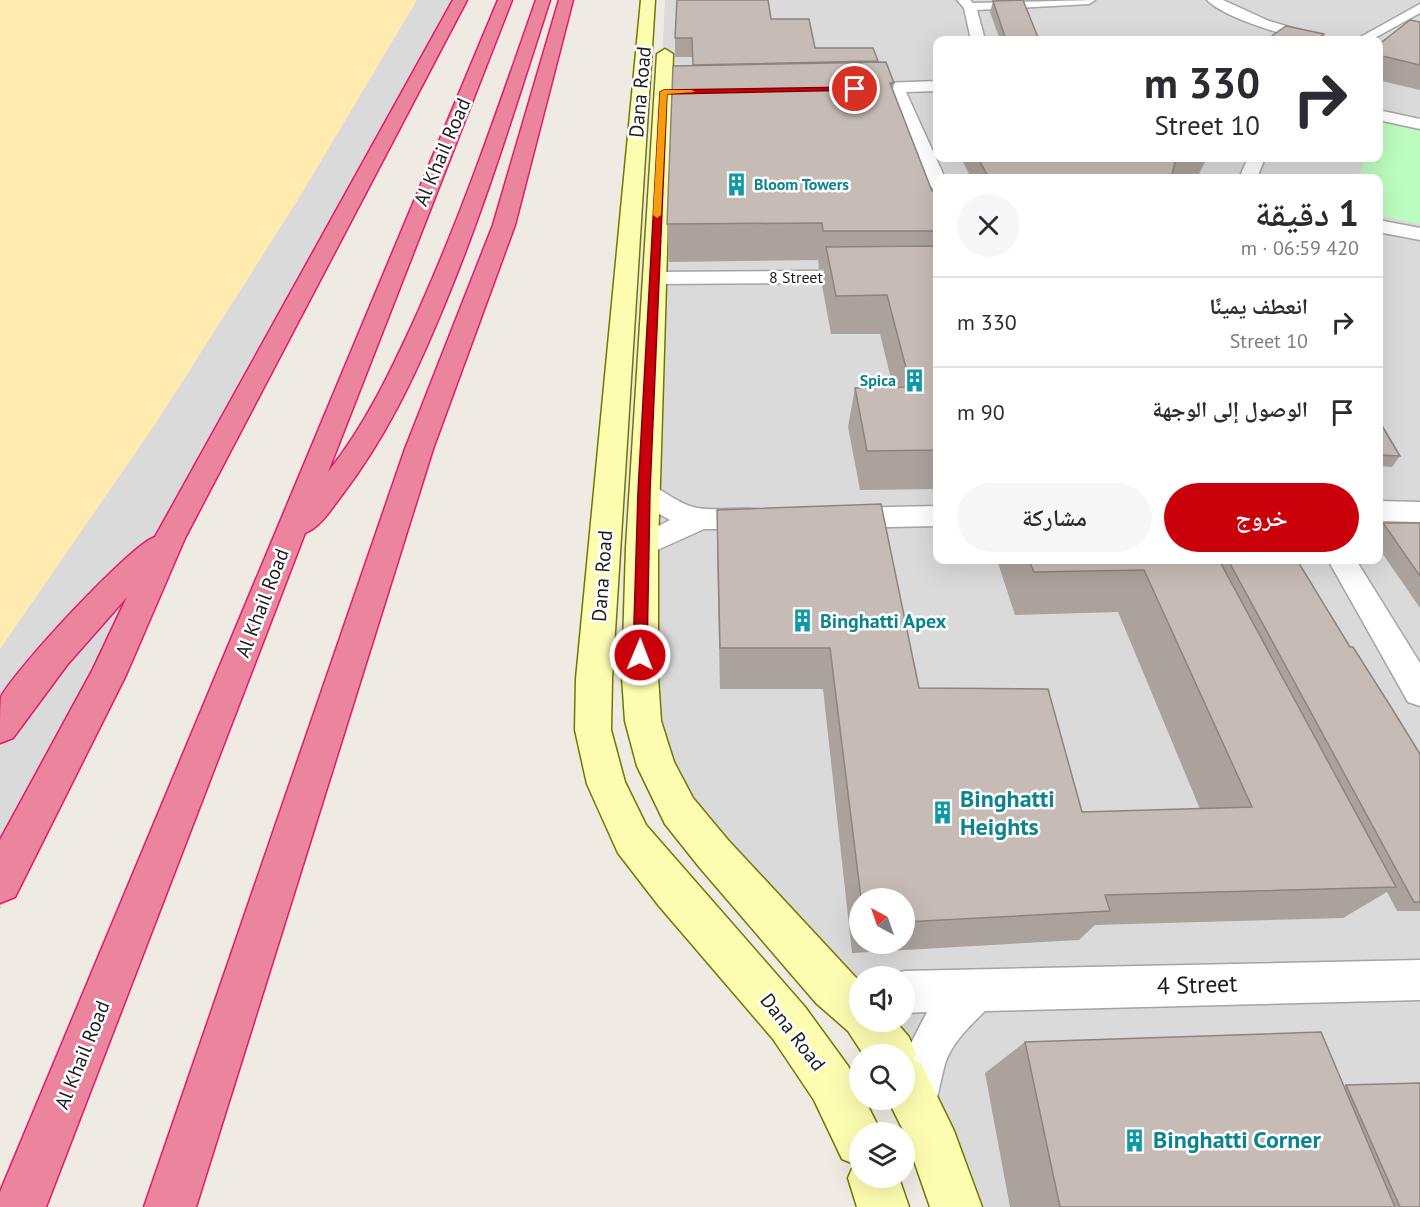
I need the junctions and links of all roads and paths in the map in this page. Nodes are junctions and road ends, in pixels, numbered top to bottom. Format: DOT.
graph roads {
  1 [pos="460,0"];
  2 [pos="505,0"];
  3 [pos="543,0"];
  4 [pos="566,0"];
  5 [pos="648,0"];
  6 [pos="667,0"];
  7 [pos="1089,0"];
  8 [pos="1213,0"];
  9 [pos="967,3"];
  10 [pos="1420,8"];
  11 [pos="977,36"];
  12 [pos="1305,36"];
  13 [pos="1369,36"];
  14 [pos="933,86"];
  15 [pos="897,88"];
  16 [pos="842,89"];
  17 [pos="658,92"];
  18 [pos="1383,116"];
  19 [pos="1420,124"];
  20 [pos="934,174"];
  21 [pos="1383,227"];
  22 [pos="1420,234"];
  23 [pos="933,276"];
  24 [pos="642,279"];
  25 [pos="644,492"];
  26 [pos="1383,511"];
  27 [pos="1420,512"];
  28 [pos="933,516"];
  29 [pos="818,518"];
  30 [pos="783,519"];
  31 [pos="699,520"];
  32 [pos="170,538"];
  33 [pos="285,543"];
  34 [pos="642,547"];
  35 [pos="1344,564"];
  36 [pos="1420,692"];
  37 [pos="0,727"];
  38 [pos="0,882"];
  39 [pos="1420,980"];
  40 [pos="915,992"];
  41 [pos="975,992"];
  42 [pos="849,995"];
  43 [pos="875,1032"];
  44 [pos="884,1044"];
  45 [pos="915,1079"];
  46 [pos="915,1101"];
  47 [pos="850,1122"];
  48 [pos="877,1188"];
  49 [pos="20,1207"];
  50 [pos="170,1207"];
  51 [pos="883,1207"];
  52 [pos="956,1207"];
  1 -- 32 [label="highway"];
  2 -- 33 [label="highway, Al Khail Road"];
  3 -- 33 [label="highway"];
  4 -- 50 [label="highway"];
  5 -- 17 [label="street, Dana Road"];
  6 -- 17 [label="street, Dana Road"];
  7 -- 9 [label="street"];
  8 -- 12 [label="street"];
  9 -- 11 [label="street"];
  10 -- 13 [label="street"];
  14 -- 15 [label="street"];
  15 -- 16 [label="street"];
  15 -- 20 [label="street"];
  17 -- 24 [label="street, Dana Road"];
  18 -- 19 [label="street"];
  21 -- 22 [label="street"];
  23 -- 24 [label="street, 8 Street"];
  24 -- 25 [label="street, Dana Road"];
  24 -- 47 [label="street, Dana Road"];
  25 -- 31 [label="street"];
  25 -- 34 [label="street, Dana Road"];
  26 -- 27 [label="street"];
  28 -- 29 [label="street"];
  30 -- 31 [label="street"];
  31 -- 34 [label="street"];
  32 -- 37 [label="highway"];
  32 -- 38 [label="highway"];
  33 -- 49 [label="highway, Al Khail Road"];
  34 -- 42 [label="street, Dana Road"];
  35 -- 36 [label="street"];
  39 -- 41 [label="street, 4 Street"];
  40 -- 41 [label="street, 4 Street"];
  41 -- 45 [label="street"];
  43 -- 44 [label="street"];
  46 -- 52 [label="street"];
  48 -- 51 [label="street"];
}
